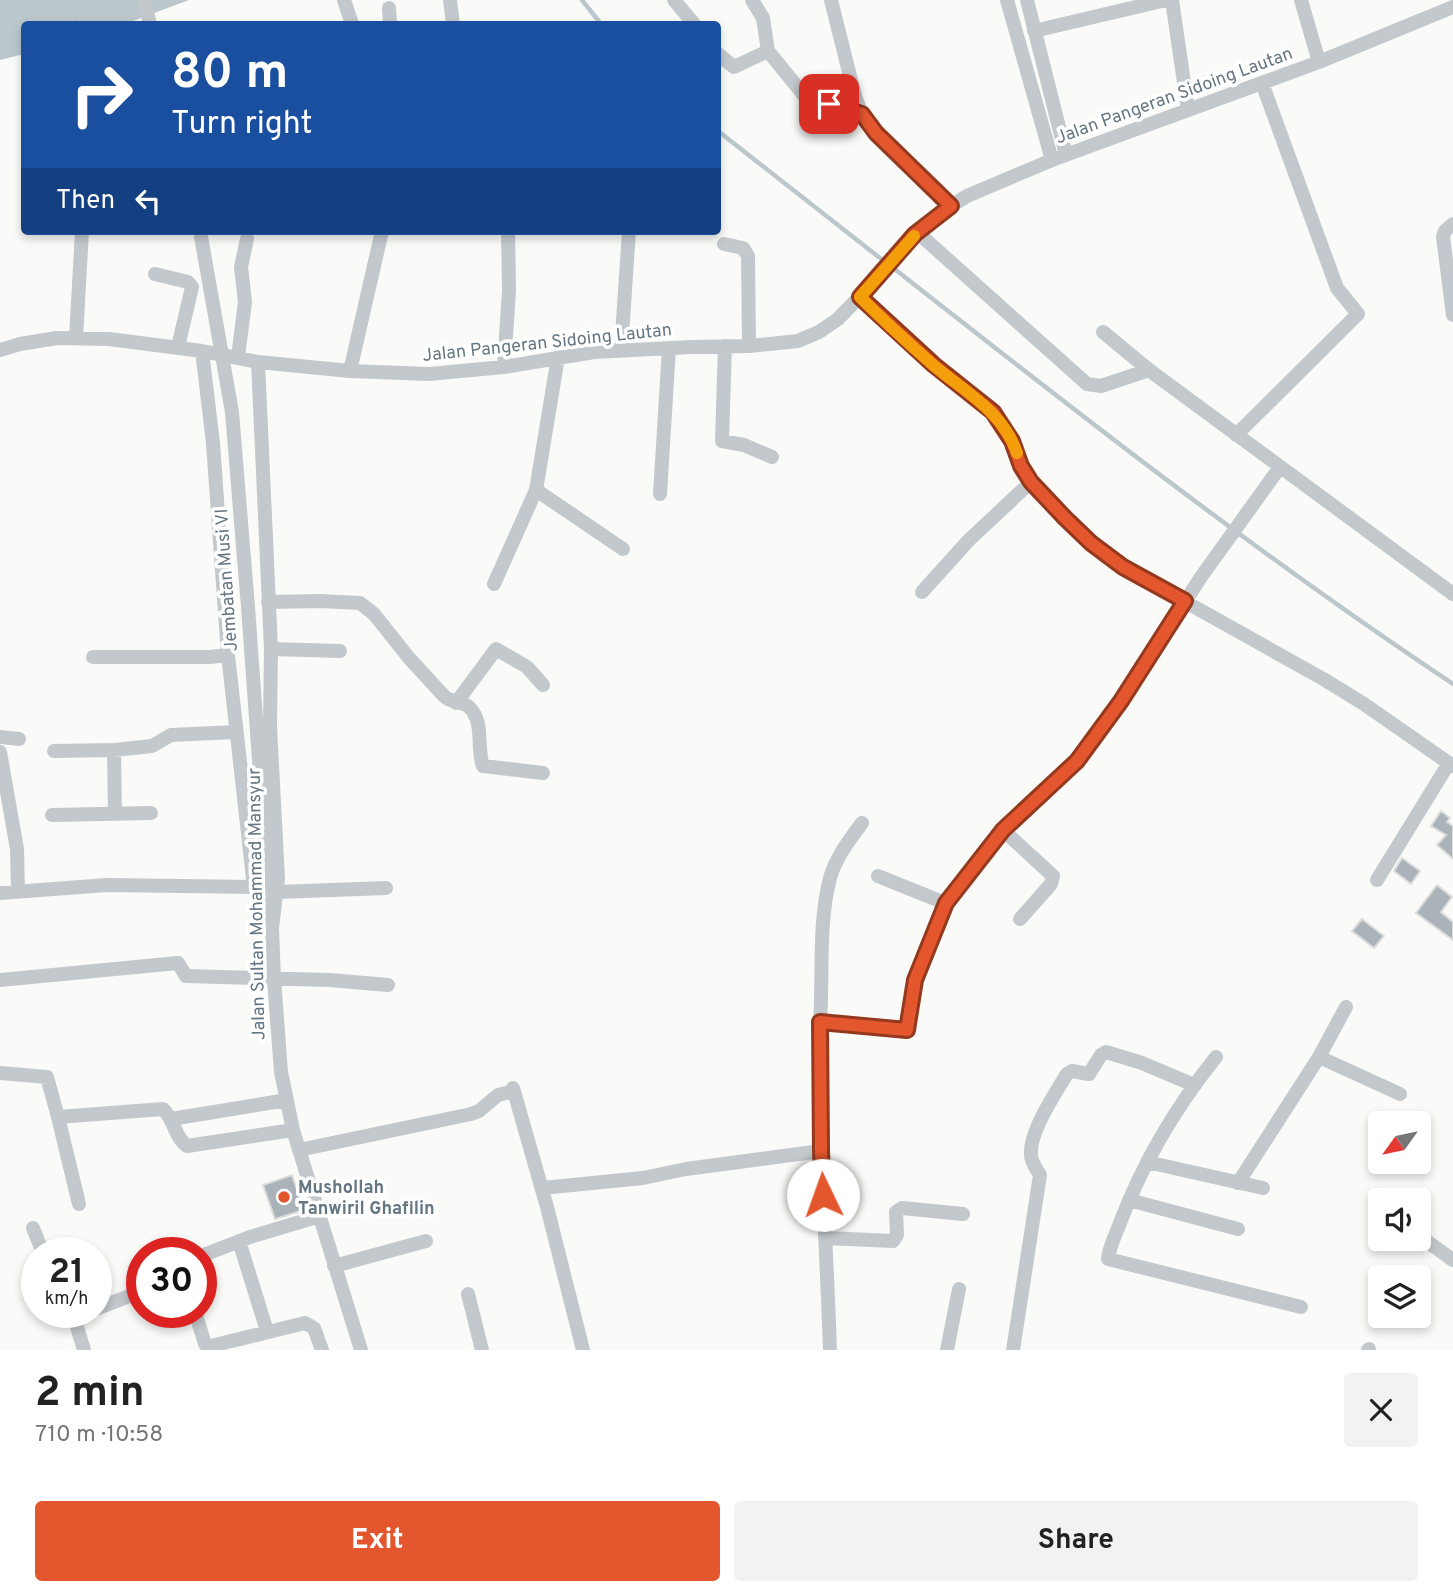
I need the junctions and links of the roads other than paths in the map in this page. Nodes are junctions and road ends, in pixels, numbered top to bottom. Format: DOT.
graph roads {
  1 [pos="144,0"];
  2 [pos="344,0"];
  3 [pos="450,0"];
  4 [pos="674,0"];
  5 [pos="752,0"];
  6 [pos="831,0"];
  7 [pos="1007,0"];
  8 [pos="1027,0"];
  9 [pos="1166,0"];
  10 [pos="1172,0"];
  11 [pos="1301,0"];
  12 [pos="1443,7"];
  13 [pos="389,8"];
  14 [pos="149,21"];
  15 [pos="351,21"];
  16 [pos="390,21"];
  17 [pos="453,21"];
  18 [pos="692,21"];
  19 [pos="1034,31"];
  20 [pos="768,51"];
  21 [pos="721,56"];
  22 [pos="1319,62"];
  23 [pos="1262,83"];
  24 [pos="1188,110"];
  25 [pos="862,114"];
  26 [pos="1059,157"];
  27 [pos="951,206"];
  28 [pos="1453,224"];
  29 [pos="916,233"];
  30 [pos="82,235"];
  31 [pos="201,235"];
  32 [pos="381,235"];
  33 [pos="508,235"];
  34 [pos="629,235"];
  35 [pos="247,239"];
  36 [pos="723,244"];
  37 [pos="155,274"];
  38 [pos="1451,283"];
  39 [pos="860,297"];
  40 [pos="1453,315"];
  41 [pos="1103,332"];
  42 [pos="76,338"];
  43 [pos="722,346"];
  44 [pos="749,346"];
  45 [pos="178,347"];
  46 [pos="669,348"];
  47 [pos="0,350"];
  48 [pos="621,350"];
  49 [pos="202,351"];
  50 [pos="238,357"];
  51 [pos="558,357"];
  52 [pos="258,362"];
  53 [pos="504,367"];
  54 [pos="1149,370"];
  55 [pos="350,372"];
  56 [pos="1236,435"];
  57 [pos="772,457"];
  58 [pos="1280,467"];
  59 [pos="1031,482"];
  60 [pos="536,490"];
  61 [pos="660,494"];
  62 [pos="623,549"];
  63 [pos="494,584"];
  64 [pos="922,592"];
  65 [pos="1453,594"];
  66 [pos="1185,601"];
  67 [pos="268,602"];
  68 [pos="271,649"];
  69 [pos="340,651"];
  70 [pos="228,655"];
  71 [pos="93,657"];
  72 [pos="544,685"];
  73 [pos="456,703"];
  74 [pos="236,732"];
  75 [pos="0,737"];
  76 [pos="19,739"];
  77 [pos="114,750"];
  78 [pos="54,751"];
  79 [pos="0,752"];
  80 [pos="1451,765"];
  81 [pos="543,773"];
  82 [pos="151,813"];
  83 [pos="115,814"];
  84 [pos="51,815"];
  85 [pos="862,823"];
  86 [pos="1003,830"];
  87 [pos="877,876"];
  88 [pos="1377,880"];
  89 [pos="254,887"];
  90 [pos="386,888"];
  91 [pos="18,891"];
  92 [pos="0,892"];
  93 [pos="278,892"];
  94 [pos="946,903"];
  95 [pos="1020,919"];
  96 [pos="272,928"];
  97 [pos="274,979"];
  98 [pos="0,980"];
  99 [pos="388,985"];
  100 [pos="1346,1007"];
  101 [pos="820,1022"];
  102 [pos="1216,1057"];
  103 [pos="1319,1057"];
  104 [pos="0,1073"];
  105 [pos="1194,1085"];
  106 [pos="1399,1094"];
  107 [pos="287,1100"];
  108 [pos="58,1117"];
  109 [pos="171,1119"];
  110 [pos="293,1130"];
  111 [pos="299,1150"];
  112 [pos="821,1151"];
  113 [pos="1147,1162"];
  114 [pos="1238,1183"];
  115 [pos="542,1188"];
  116 [pos="1263,1188"];
  117 [pos="1129,1200"];
  118 [pos="79,1204"];
  119 [pos="963,1214"];
  120 [pos="320,1216"];
  121 [pos="33,1228"];
  122 [pos="1238,1229"];
  123 [pos="37,1237"];
  124 [pos="826,1238"];
  125 [pos="239,1241"];
  126 [pos="426,1241"];
  127 [pos="1431,1244"];
  128 [pos="217,1250"];
  129 [pos="1453,1259"];
  130 [pos="334,1266"];
  131 [pos="959,1289"];
  132 [pos="468,1294"];
  133 [pos="1301,1307"];
  134 [pos="79,1328"];
  135 [pos="200,1328"];
  136 [pos="267,1331"];
  137 [pos="84,1350"];
  138 [pos="322,1350"];
  139 [pos="361,1350"];
  140 [pos="480,1350"];
  141 [pos="583,1350"];
  142 [pos="830,1350"];
  143 [pos="947,1350"];
  144 [pos="1013,1350"];
  1 -- 14 [label="street"];
  2 -- 15 [label="street"];
  3 -- 17 [label="street"];
  4 -- 18 [label="street"];
  5 -- 20 [label="street"];
  6 -- 25 [label="street"];
  7 -- 26 [label="street"];
  8 -- 19 [label="street"];
  9 -- 19 [label="street"];
  10 -- 24 [label="street"];
  11 -- 22 [label="street"];
  12 -- 22 [label="street, Jalan Pangeran Sidoing Lautan"];
  13 -- 16 [label="street"];
  19 -- 26 [label="street"];
  20 -- 21 [label="street"];
  20 -- 25 [label="street"];
  22 -- 23 [label="street, Jalan Pangeran Sidoing Lautan"];
  23 -- 24 [label="street, Jalan Pangeran Sidoing Lautan"];
  23 -- 56 [label="street"];
  24 -- 26 [label="street, Jalan Pangeran Sidoing Lautan"];
  25 -- 27 [label="street"];
  26 -- 27 [label="street, Jalan Pangeran Sidoing Lautan"];
  27 -- 29 [label="street, Jalan Pangeran Sidoing Lautan"];
  28 -- 38 [label="street"];
  29 -- 39 [label="street, Jalan Pangeran Sidoing Lautan"];
  29 -- 54 [label="street"];
  30 -- 42 [label="street"];
  31 -- 96 [label="street, Jembatan Musi VI, bridge"];
  32 -- 55 [label="street"];
  33 -- 53 [label="street"];
  34 -- 48 [label="street"];
  35 -- 50 [label="street"];
  36 -- 44 [label="street"];
  37 -- 45 [label="street"];
  38 -- 40 [label="street"];
  39 -- 44 [label="street, Jalan Pangeran Sidoing Lautan"];
  39 -- 59 [label="street"];
  41 -- 54 [label="street"];
  42 -- 45 [label="street, Jalan Pangeran Sidoing Lautan"];
  42 -- 47 [label="street, Jalan Pangeran Sidoing Lautan"];
  43 -- 44 [label="street, Jalan Pangeran Sidoing Lautan"];
  43 -- 46 [label="street, Jalan Pangeran Sidoing Lautan"];
  43 -- 57 [label="street"];
  45 -- 49 [label="street, Jalan Pangeran Sidoing Lautan"];
  46 -- 48 [label="street, Jalan Pangeran Sidoing Lautan"];
  46 -- 61 [label="street"];
  48 -- 51 [label="street, Jalan Pangeran Sidoing Lautan"];
  49 -- 50 [label="street, Jalan Pangeran Sidoing Lautan"];
  49 -- 70 [label="street"];
  50 -- 52 [label="street, Jalan Pangeran Sidoing Lautan"];
  51 -- 53 [label="street, Jalan Pangeran Sidoing Lautan"];
  51 -- 60 [label="street"];
  52 -- 55 [label="street, Jalan Pangeran Sidoing Lautan"];
  52 -- 67 [label="street, Jalan Sultan Mohammad Mansyur"];
  53 -- 55 [label="street, Jalan Pangeran Sidoing Lautan"];
  54 -- 56 [label="street"];
  56 -- 58 [label="street"];
  58 -- 65 [label="street"];
  58 -- 66 [label="street"];
  59 -- 64 [label="street"];
  59 -- 66 [label="street"];
  60 -- 62 [label="street"];
  60 -- 63 [label="street"];
  66 -- 80 [label="street"];
  66 -- 86 [label="street"];
  67 -- 68 [label="street, Jalan Sultan Mohammad Mansyur"];
  67 -- 73 [label="street"];
  68 -- 69 [label="street"];
  68 -- 93 [label="street, Jalan Sultan Mohammad Mansyur"];
  70 -- 71 [label="street"];
  70 -- 74 [label="street"];
  72 -- 73 [label="street"];
  73 -- 81 [label="street"];
  74 -- 77 [label="street"];
  74 -- 89 [label="street"];
  75 -- 76 [label="street"];
  77 -- 78 [label="street"];
  77 -- 83 [label="street"];
  79 -- 91 [label="street"];
  80 -- 88 [label="street"];
  82 -- 83 [label="street"];
  83 -- 84 [label="street"];
  85 -- 101 [label="street"];
  86 -- 94 [label="street"];
  86 -- 95 [label="street"];
  87 -- 94 [label="street"];
  89 -- 91 [label="street"];
  89 -- 96 [label="street"];
  90 -- 93 [label="street"];
  91 -- 92 [label="street"];
  93 -- 96 [label="street, Jalan Sultan Mohammad Mansyur"];
  94 -- 101 [label="street"];
  96 -- 97 [label="street, Jalan Sultan Mohammad Mansyur"];
  97 -- 98 [label="street"];
  97 -- 99 [label="street"];
  97 -- 107 [label="street, Jalan Sultan Mohammad Mansyur"];
  100 -- 103 [label="street"];
  101 -- 112 [label="street"];
  102 -- 105 [label="street"];
  103 -- 106 [label="street"];
  103 -- 114 [label="street"];
  104 -- 108 [label="street"];
  105 -- 113 [label="street"];
  105 -- 144 [label="street"];
  107 -- 109 [label="street"];
  107 -- 110 [label="street, Jalan Sultan Mohammad Mansyur"];
  108 -- 109 [label="street"];
  108 -- 118 [label="street"];
  109 -- 110 [label="street"];
  110 -- 111 [label="street, Jalan Sultan Mohammad Mansyur"];
  111 -- 115 [label="street"];
  111 -- 120 [label="street, Jalan Sultan Mohammad Mansyur"];
  112 -- 115 [label="street"];
  112 -- 124 [label="street"];
  113 -- 114 [label="street"];
  113 -- 117 [label="street"];
  114 -- 116 [label="street"];
  115 -- 141 [label="street"];
  117 -- 122 [label="street"];
  117 -- 133 [label="street"];
  119 -- 124 [label="street"];
  120 -- 125 [label="street"];
  120 -- 130 [label="street, Jalan Sultan Mohammad Mansyur"];
  121 -- 123 [label="street"];
  124 -- 142 [label="street"];
  125 -- 128 [label="street"];
  125 -- 136 [label="street"];
  126 -- 130 [label="street"];
  127 -- 129 [label="street"];
  130 -- 139 [label="street, Jalan Sultan Mohammad Mansyur"];
  131 -- 143 [label="street"];
  132 -- 140 [label="street"];
  134 -- 137 [label="street"];
  135 -- 136 [label="street"];
  136 -- 138 [label="street"];
}
